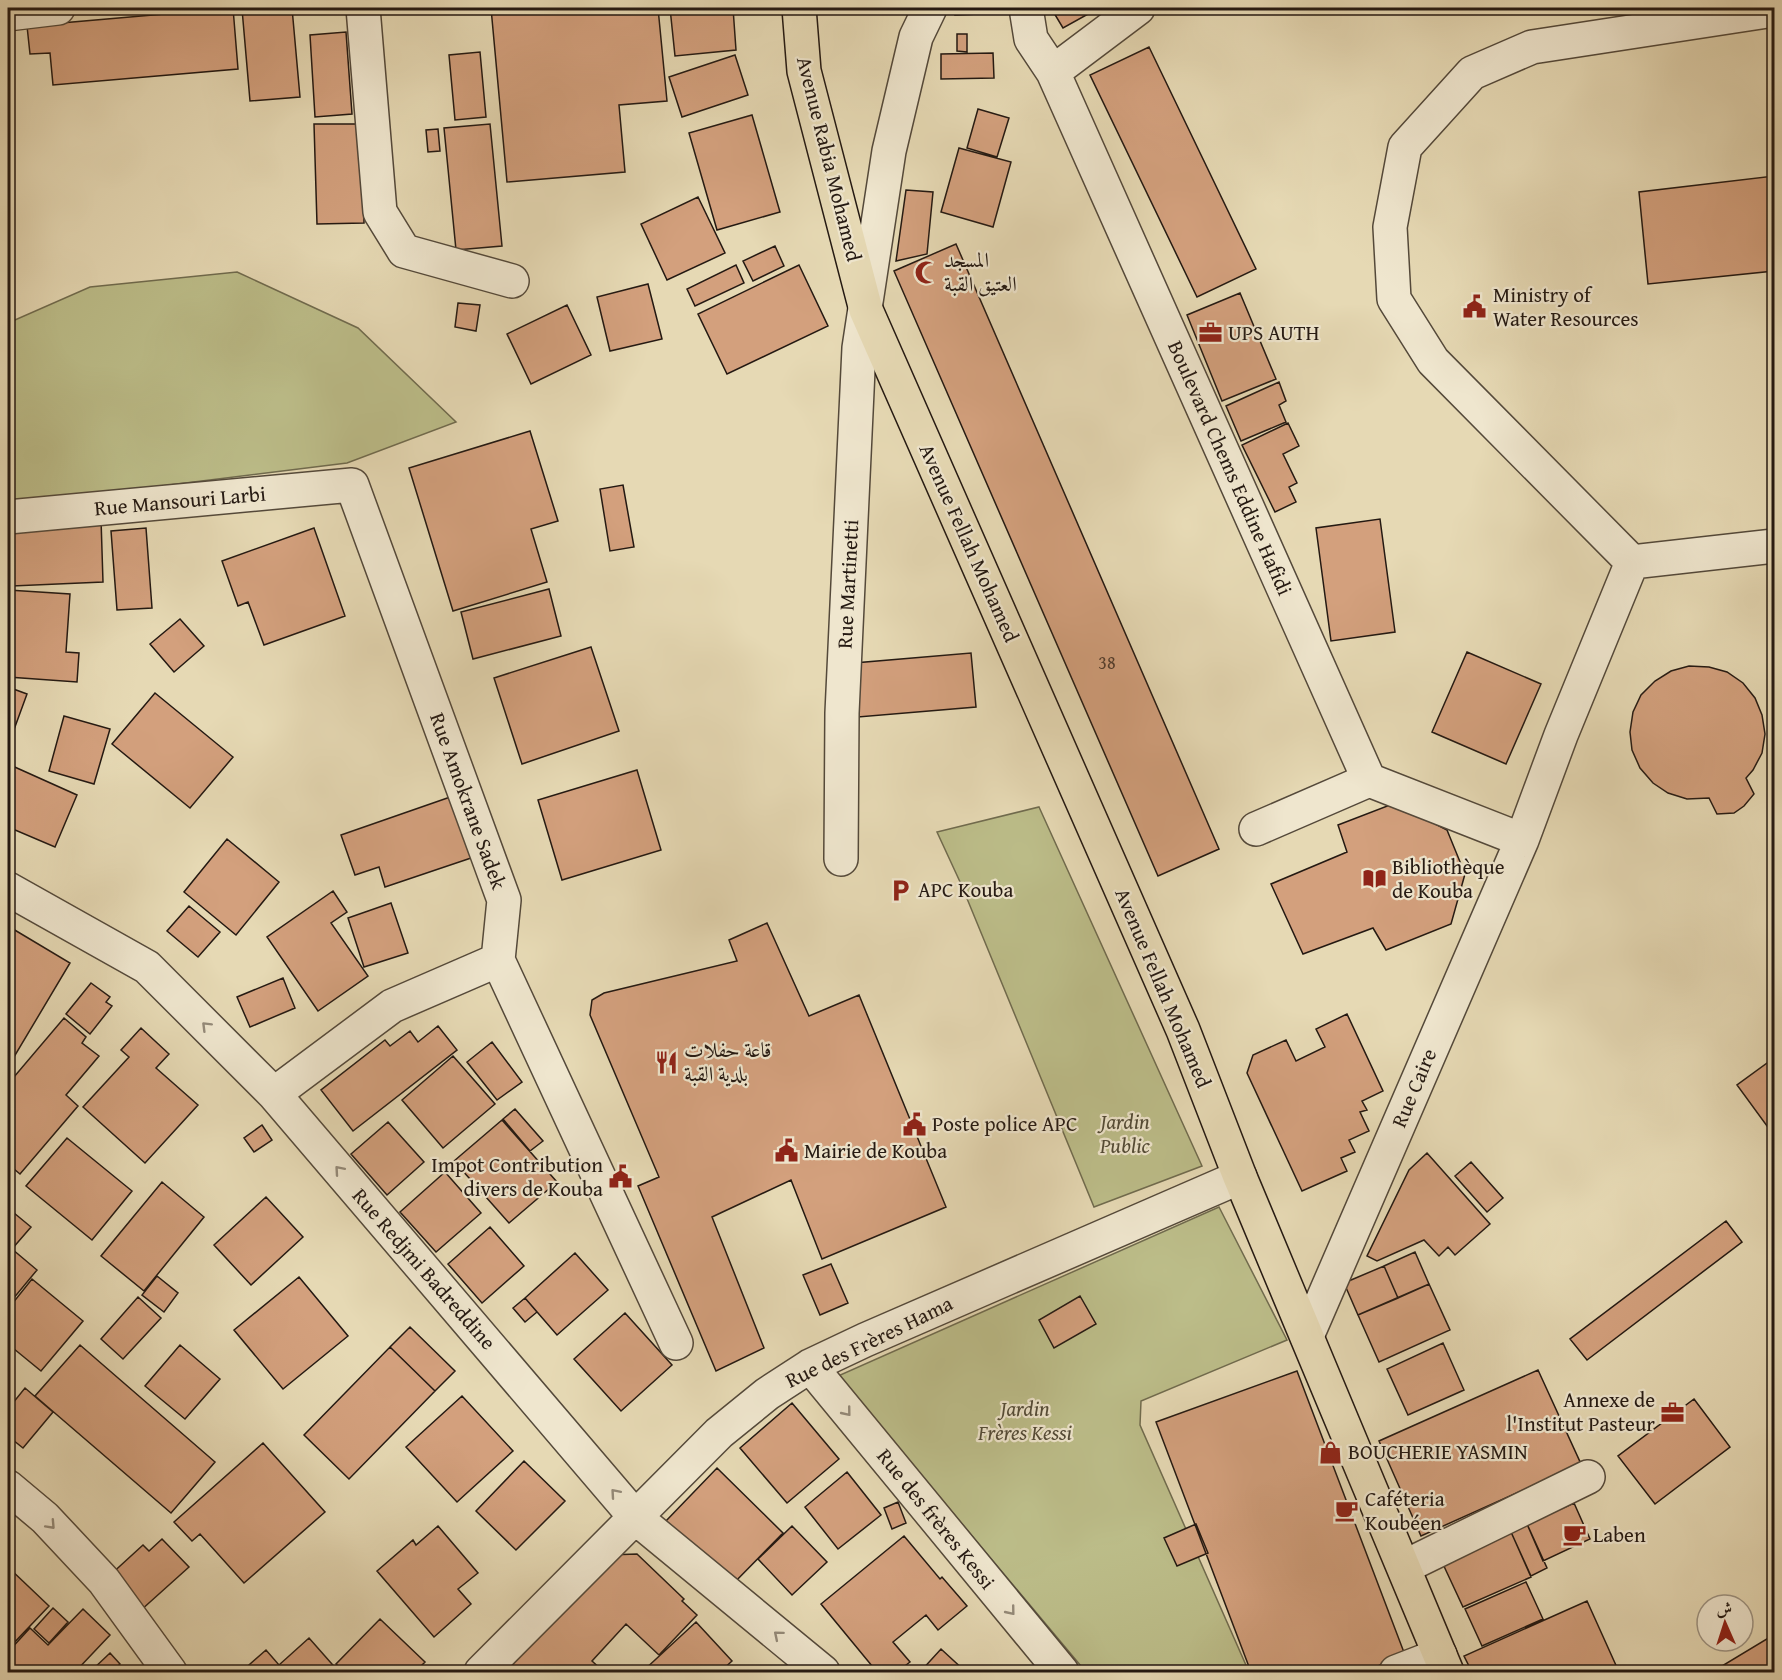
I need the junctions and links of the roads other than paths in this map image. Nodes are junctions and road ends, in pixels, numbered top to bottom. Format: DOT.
graph roads {
  1 [pos="58,8"];
  2 [pos="363,8"];
  3 [pos="799,8"];
  4 [pos="930,8"];
  5 [pos="1026,8"];
  6 [pos="1138,8"];
  7 [pos="1774,10"];
  8 [pos="8,15"];
  9 [pos="1053,72"];
  10 [pos="512,280"];
  11 [pos="866,310"];
  12 [pos="352,485"];
  13 [pos="8,517"];
  14 [pos="1774,546"];
  15 [pos="1632,562"];
  16 [pos="1369,780"];
  17 [pos="1256,829"];
  18 [pos="1522,840"];
  19 [pos="841,859"];
  20 [pos="8,889"];
  21 [pos="498,960"];
  22 [pos="274,1094"];
  23 [pos="1240,1177"];
  24 [pos="1307,1336"];
  25 [pos="676,1342"];
  26 [pos="810,1366"];
  27 [pos="1588,1477"];
  28 [pos="8,1487"];
  29 [pos="636,1518"];
  30 [pos="1404,1567"];
  31 [pos="1444,1664"];
  32 [pos="170,1672"];
  33 [pos="481,1672"];
  34 [pos="823,1672"];
  35 [pos="1062,1672"];
  36 [pos="1396,1672"];
  1 -- 8 [label="street"];
  2 -- 10 [label="street"];
  3 -- 11 [label="main road, Avenue Rabia Mohamed"];
  4 -- 11 [label="street, Rue Martinetti"];
  5 -- 9 [label="street, Boulevard Chems Eddine Hafidi"];
  6 -- 9 [label="street"];
  7 -- 15 [label="street"];
  9 -- 16 [label="street, Boulevard Chems Eddine Hafidi"];
  11 -- 19 [label="street, Rue Martinetti"];
  11 -- 23 [label="main road, Avenue Fellah Mohamed"];
  12 -- 13 [label="street, Rue Mansouri Larbi"];
  12 -- 21 [label="street, Rue Amokrane Sadek"];
  14 -- 15 [label="street"];
  15 -- 18 [label="street, Rue Caire"];
  16 -- 17 [label="street"];
  16 -- 18 [label="street"];
  18 -- 24 [label="street, Rue Caire"];
  22 -- 20 [label="street, Rue Redjmi Badreddine, one-way"];
  21 -- 22 [label="street"];
  21 -- 25 [label="street"];
  29 -- 22 [label="street, Rue Redjmi Badreddine, one-way"];
  23 -- 24 [label="main road, Avenue Fellah Mohamed"];
  23 -- 26 [label="street, Rue des Frères Hama"];
  24 -- 30 [label="main road, Avenue Fellah Mohamed"];
  26 -- 29 [label="street, Rue des Frères Hama"];
  26 -- 35 [label="street, Rue des frères Kessi, one-way"];
  27 -- 30 [label="street"];
  28 -- 32 [label="street, one-way"];
  29 -- 33 [label="street, Rue des Frères Hama"];
  34 -- 29 [label="street, Rue Redjmi Badreddine, one-way"];
  30 -- 31 [label="main road, Avenue Fellah Mohamed"];
  31 -- 36 [label="street"];
}
